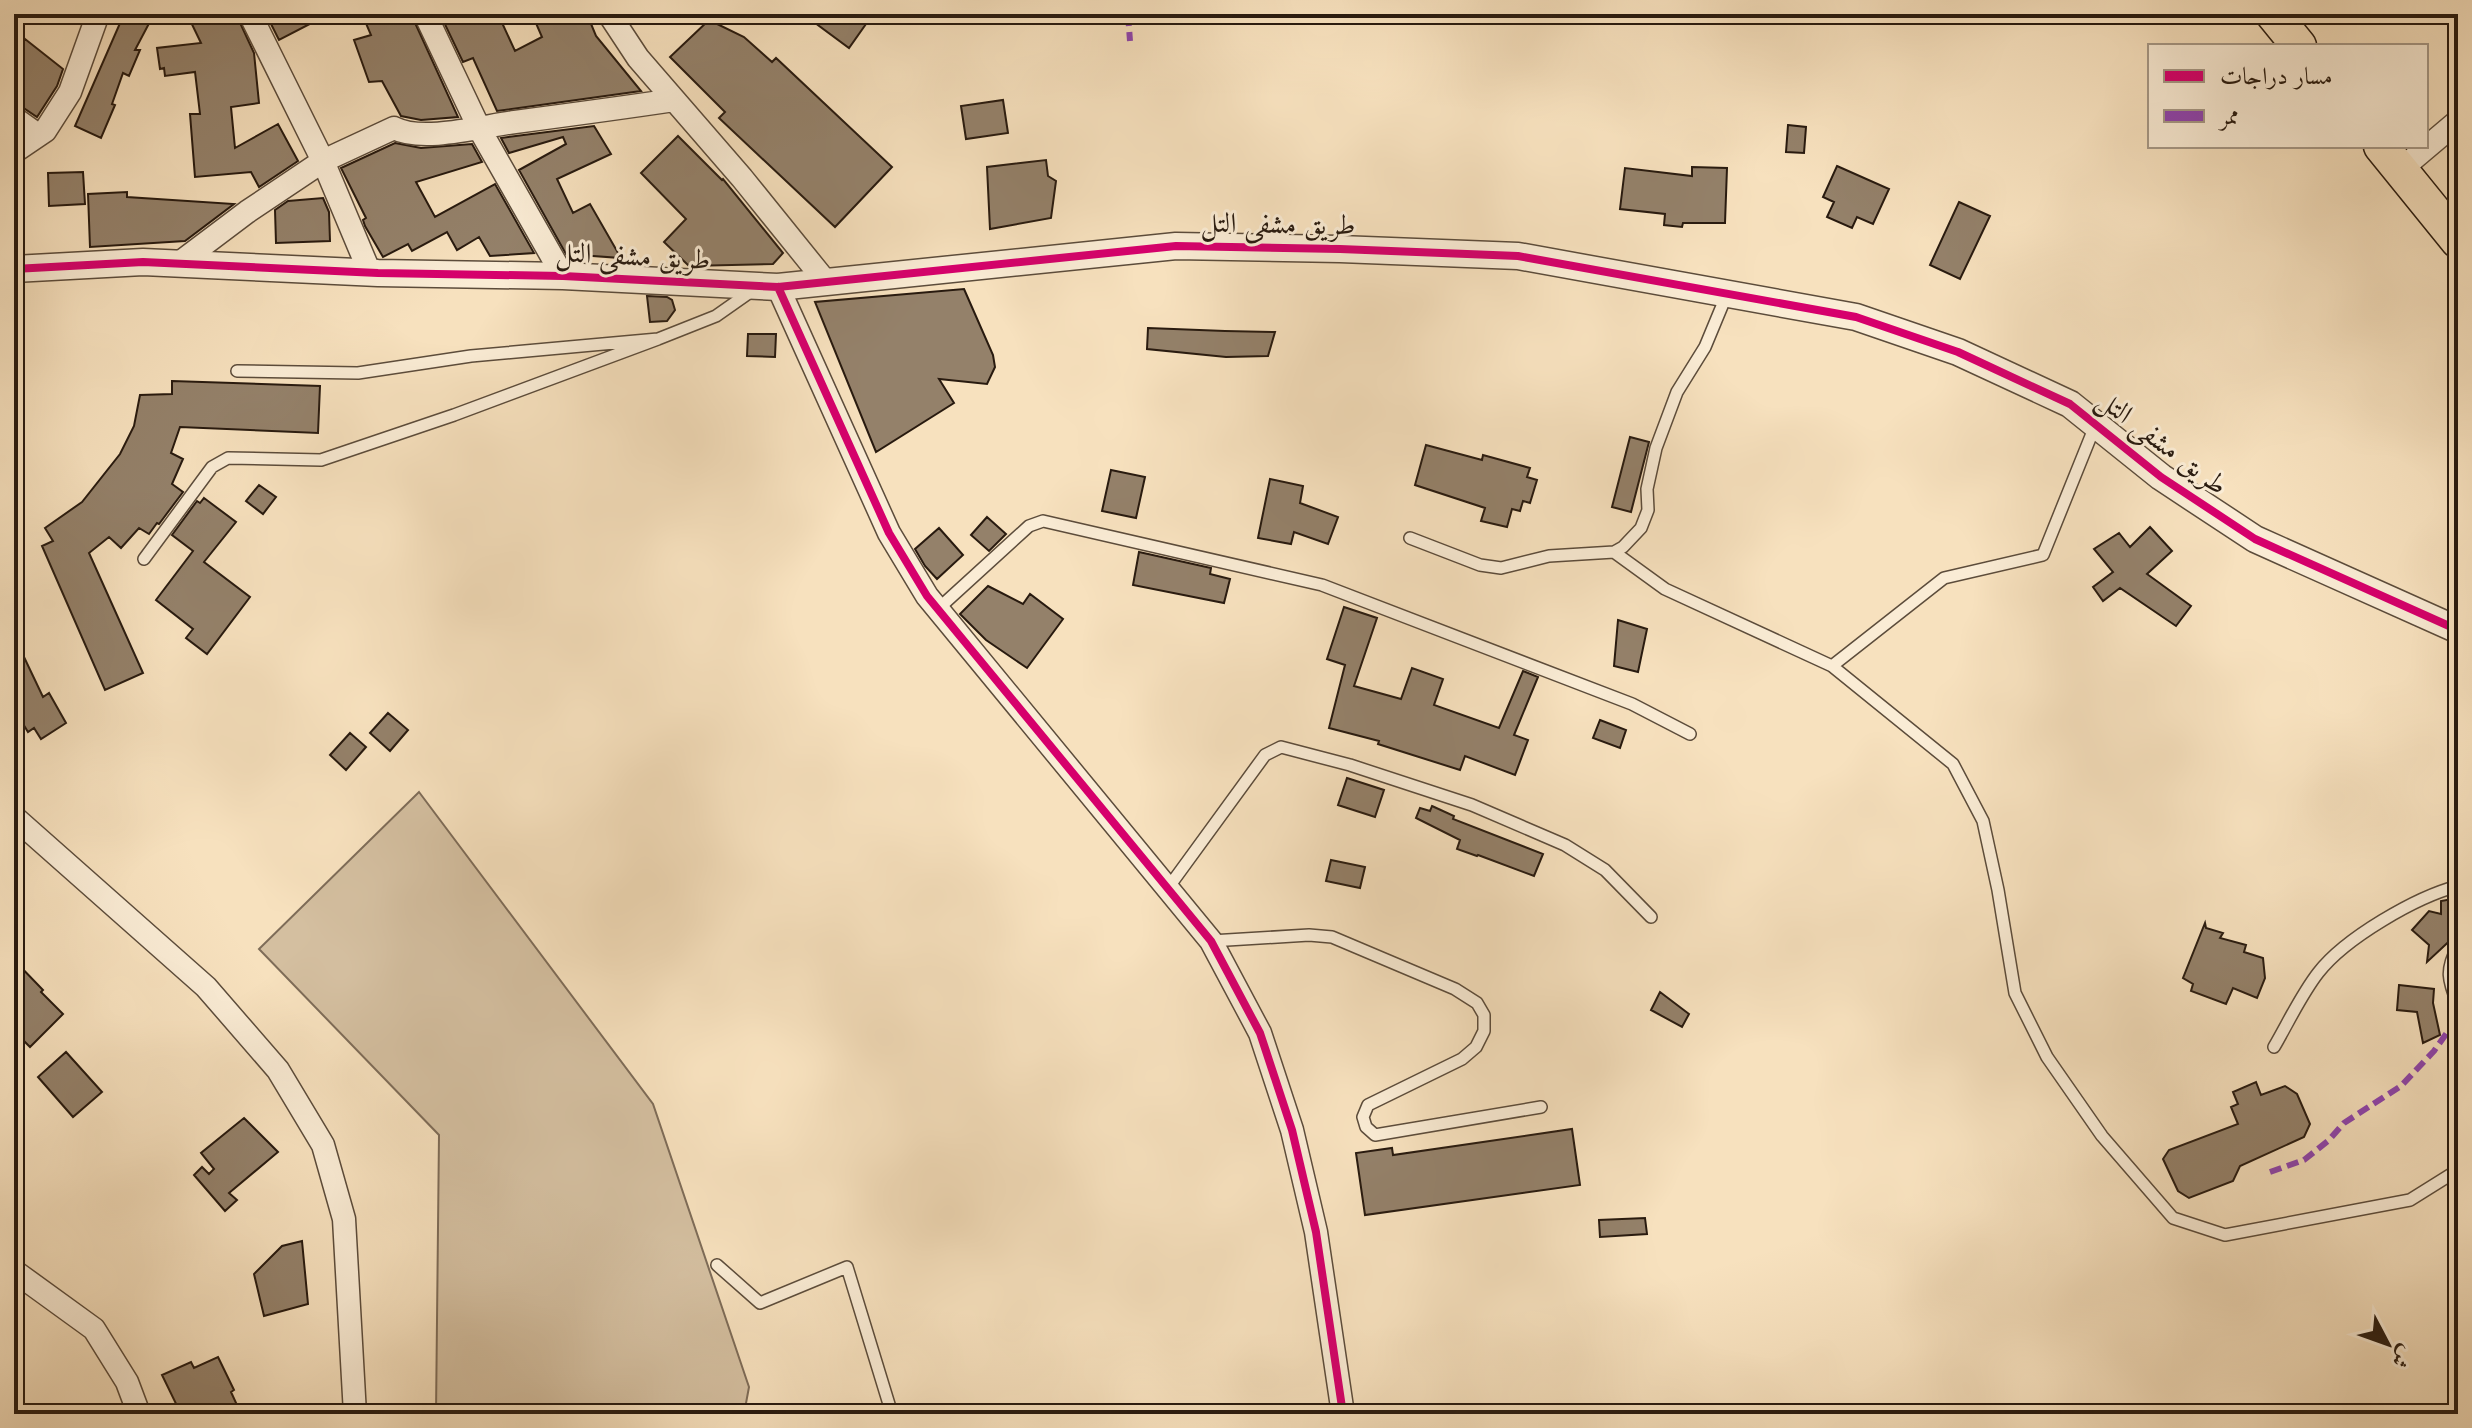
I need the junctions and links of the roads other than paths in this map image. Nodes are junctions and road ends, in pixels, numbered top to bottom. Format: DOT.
graph roads {
  1 [pos="98,14"];
  2 [pos="250,14"];
  3 [pos="425,14"];
  4 [pos="609,14"];
  5 [pos="2273,14"];
  6 [pos="2297,44"];
  7 [pos="674,100"];
  8 [pos="14,118"];
  9 [pos="2458,121"];
  10 [pos="480,130"];
  11 [pos="38,135"];
  12 [pos="2428,137"];
  13 [pos="2408,148"];
  14 [pos="14,152"];
  15 [pos="2390,158"];
  16 [pos="323,161"];
  17 [pos="2458,241"];
  18 [pos="178,264"];
  19 [pos="14,269"];
  20 [pos="370,273"];
  21 [pos="563,276"];
  22 [pos="826,282"];
  23 [pos="768,286"];
  24 [pos="1727,293"];
  25 [pos="658,339"];
  26 [pos="237,371"];
  27 [pos="2096,424"];
  28 [pos="1410,538"];
  29 [pos="1614,552"];
  30 [pos="144,559"];
  31 [pos="938,609"];
  32 [pos="2458,630"];
  33 [pos="1832,666"];
  34 [pos="1690,734"];
  35 [pos="14,817"];
  36 [pos="2458,886"];
  37 [pos="1168,888"];
  38 [pos="1651,917"];
  39 [pos="1211,941"];
  40 [pos="2458,946"];
  41 [pos="2458,1005"];
  42 [pos="2274,1047"];
  43 [pos="1541,1107"];
  44 [pos="2458,1170"];
  45 [pos="717,1265"];
  46 [pos="14,1271"];
  47 [pos="139,1414"];
  48 [pos="355,1414"];
  49 [pos="892,1414"];
  50 [pos="1343,1414"];
  1 -- 11 [label="street"];
  2 -- 16 [label="street"];
  3 -- 10 [label="street"];
  4 -- 7 [label="street"];
  5 -- 6 [label="main road"];
  7 -- 10 [label="street"];
  7 -- 22 [label="street"];
  8 -- 11 [label="street"];
  9 -- 12 [label="street"];
  10 -- 16 [label="street"];
  10 -- 21 [label="street"];
  11 -- 14 [label="street"];
  13 -- 15 [label="street"];
  15 -- 17 [label="main road"];
  16 -- 18 [label="street"];
  16 -- 20 [label="street"];
  18 -- 19 [label="street, طريق مشفى التل"];
  18 -- 20 [label="street, طريق مشفى التل"];
  20 -- 21 [label="street, طريق مشفى التل"];
  21 -- 23 [label="street, طريق مشفى التل"];
  22 -- 23 [label="street, طريق مشفى التل"];
  22 -- 24 [label="street, طريق مشفى التل"];
  23 -- 25 [label="lane"];
  23 -- 31 [label="street"];
  24 -- 27 [label="street, طريق مشفى التل"];
  24 -- 29 [label="lane"];
  25 -- 26 [label="lane"];
  25 -- 30 [label="lane"];
  27 -- 32 [label="street, طريق مشفى التل"];
  27 -- 33 [label="lane"];
  28 -- 29 [label="lane"];
  29 -- 33 [label="lane"];
  31 -- 34 [label="lane"];
  31 -- 37 [label="street"];
  33 -- 44 [label="lane"];
  35 -- 48 [label="street"];
  36 -- 42 [label="lane"];
  37 -- 38 [label="lane"];
  37 -- 39 [label="street"];
  39 -- 43 [label="lane"];
  39 -- 50 [label="street"];
  40 -- 41 [label="lane"];
  45 -- 49 [label="lane"];
  46 -- 47 [label="street"];
}
